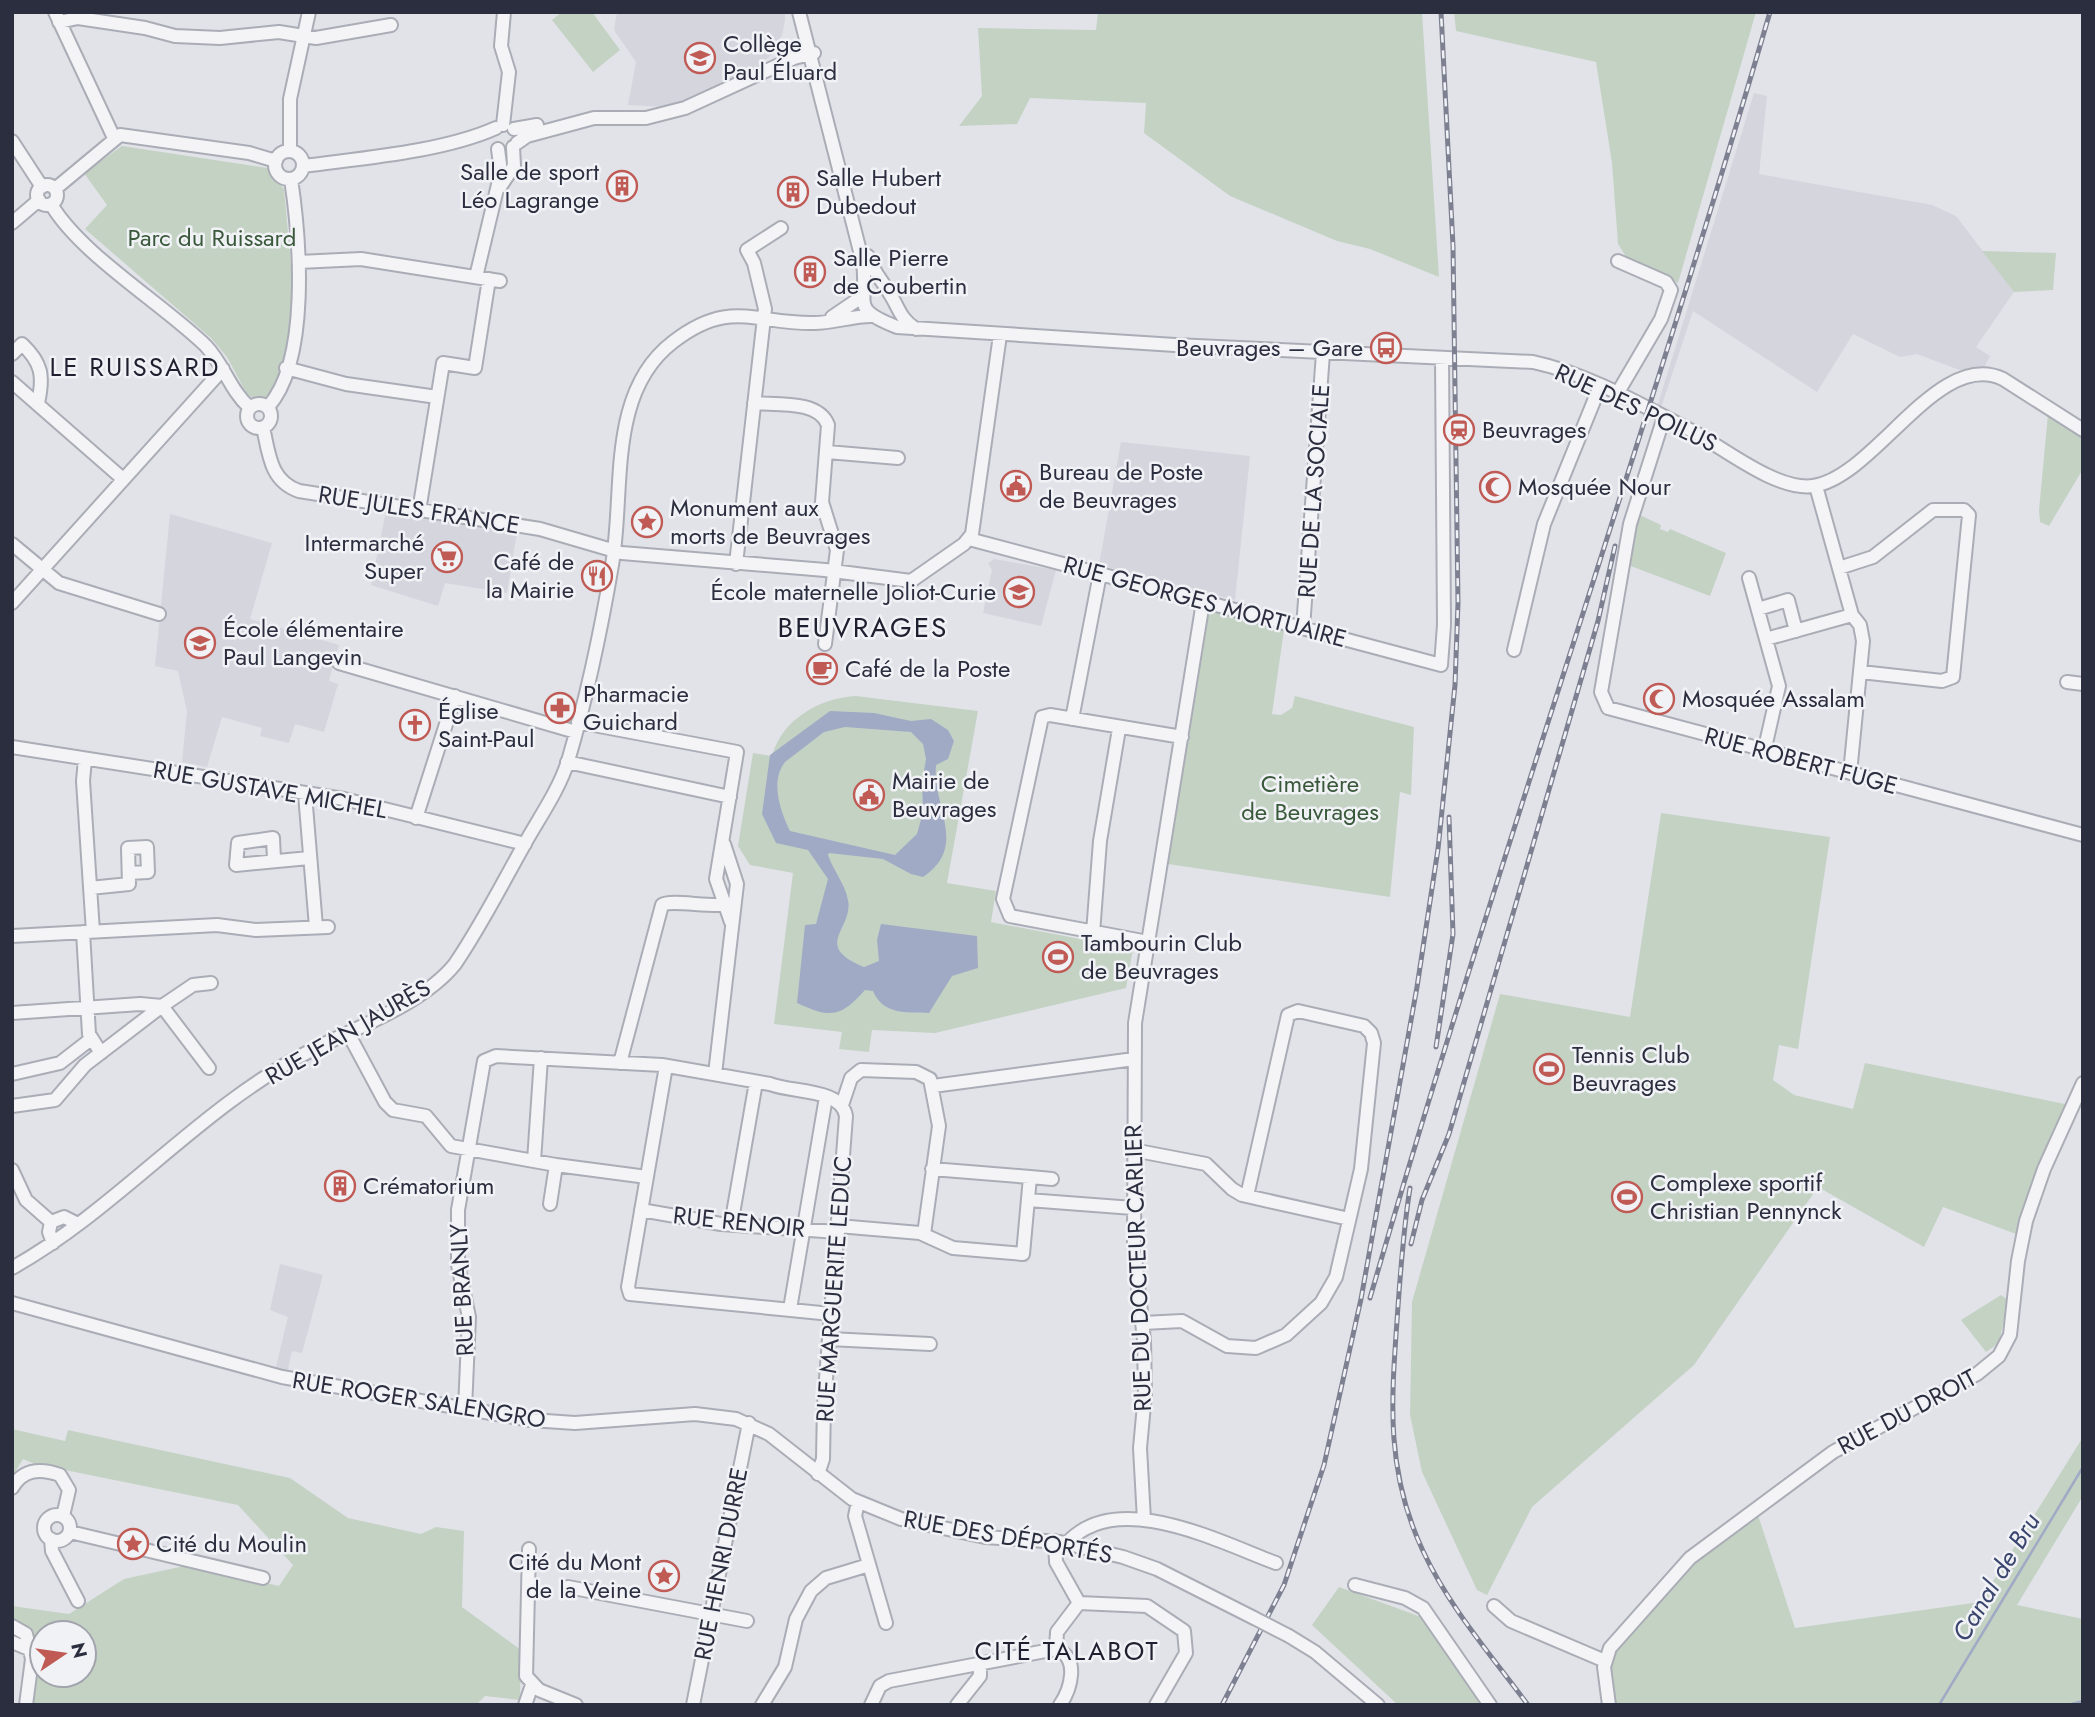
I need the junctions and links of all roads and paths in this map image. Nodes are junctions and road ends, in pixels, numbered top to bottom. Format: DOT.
graph roads {
  1 [pos="309,12"];
  2 [pos="505,12"];
  3 [pos="799,12"];
  4 [pos="806,12"];
  5 [pos="57,17"];
  6 [pos="391,24"];
  7 [pos="304,36"];
  8 [pos="812,53"];
  9 [pos="671,112"];
  10 [pos="504,127"];
  11 [pos="114,138"];
  12 [pos="457,140"];
  13 [pos="12,141"];
  14 [pos="515,145"];
  15 [pos="496,147"];
  16 [pos="290,151"];
  17 [pos="276,160"];
  18 [pos="304,166"];
  19 [pos="844,176"];
  20 [pos="291,180"];
  21 [pos="48,188"];
  22 [pos="497,193"];
  23 [pos="45,202"];
  24 [pos="12,223"];
  25 [pos="781,228"];
  26 [pos="1618,261"];
  27 [pos="299,262"];
  28 [pos="488,279"];
  29 [pos="884,288"];
  30 [pos="864,295"];
  31 [pos="893,302"];
  32 [pos="764,316"];
  33 [pos="873,316"];
  34 [pos="826,321"];
  35 [pos="916,329"];
  36 [pos="1000,334"];
  37 [pos="1323,353"];
  38 [pos="12,354"];
  39 [pos="1442,358"];
  40 [pos="286,368"];
  41 [pos="222,369"];
  42 [pos="12,382"];
  43 [pos="1600,386"];
  44 [pos="1617,394"];
  45 [pos="437,397"];
  46 [pos="37,403"];
  47 [pos="754,403"];
  48 [pos="268,407"];
  49 [pos="249,408"];
  50 [pos="1664,417"];
  51 [pos="263,427"];
  52 [pos="2083,430"];
  53 [pos="827,452"];
  54 [pos="898,458"];
  55 [pos="123,479"];
  56 [pos="1816,486"];
  57 [pos="419,511"];
  58 [pos="970,539"];
  59 [pos="12,544"];
  60 [pos="614,552"];
  61 [pos="736,564"];
  62 [pos="1839,568"];
  63 [pos="42,570"];
  64 [pos="835,571"];
  65 [pos="1100,574"];
  66 [pos="1749,578"];
  67 [pos="1203,602"];
  68 [pos="12,603"];
  69 [pos="1758,609"];
  70 [pos="159,614"];
  71 [pos="1852,615"];
  72 [pos="1303,628"];
  73 [pos="1796,631"];
  74 [pos="1766,639"];
  75 [pos="825,644"];
  76 [pos="1514,650"];
  77 [pos="339,663"];
  78 [pos="1861,672"];
  79 [pos="2067,682"];
  80 [pos="2083,684"];
  81 [pos="456,696"];
  82 [pos="1072,719"];
  83 [pos="577,727"];
  84 [pos="1119,729"];
  85 [pos="1182,737"];
  86 [pos="12,747"];
  87 [pos="1765,752"];
  88 [pos="85,759"];
  89 [pos="567,762"];
  90 [pos="1850,773"];
  91 [pos="305,794"];
  92 [pos="730,797"];
  93 [pos="416,818"];
  94 [pos="2083,835"];
  95 [pos="724,837"];
  96 [pos="525,844"];
  97 [pos="309,858"];
  98 [pos="274,860"];
  99 [pos="129,873"];
  100 [pos="90,888"];
  101 [pos="730,903"];
  102 [pos="88,932"];
  103 [pos="1093,933"];
  104 [pos="12,936"];
  105 [pos="1148,942"];
  106 [pos="211,983"];
  107 [pos="162,1006"];
  108 [pos="88,1009"];
  109 [pos="12,1013"];
  110 [pos="348,1032"];
  111 [pos="91,1039"];
  112 [pos="101,1053"];
  113 [pos="541,1058"];
  114 [pos="1134,1059"];
  115 [pos="620,1063"];
  116 [pos="666,1066"];
  117 [pos="209,1068"];
  118 [pos="12,1074"];
  119 [pos="715,1074"];
  120 [pos="755,1082"];
  121 [pos="2083,1083"];
  122 [pos="933,1086"];
  123 [pos="826,1097"];
  124 [pos="842,1105"];
  125 [pos="12,1106"];
  126 [pos="468,1150"];
  127 [pos="1133,1150"];
  128 [pos="534,1161"];
  129 [pos="556,1165"];
  130 [pos="932,1168"];
  131 [pos="12,1170"];
  132 [pos="646,1177"];
  133 [pos="1030,1177"];
  134 [pos="1052,1179"];
  135 [pos="1247,1196"];
  136 [pos="1028,1200"];
  137 [pos="550,1204"];
  138 [pos="1133,1208"];
  139 [pos="641,1210"];
  140 [pos="1349,1219"];
  141 [pos="51,1222"];
  142 [pos="78,1224"];
  143 [pos="731,1225"];
  144 [pos="838,1229"];
  145 [pos="803,1230"];
  146 [pos="924,1234"];
  147 [pos="53,1243"];
  148 [pos="14,1268"];
  149 [pos="12,1303"];
  150 [pos="790,1308"];
  151 [pos="831,1314"];
  152 [pos="1143,1323"];
  153 [pos="829,1339"];
  154 [pos="930,1344"];
  155 [pos="465,1409"];
  156 [pos="749,1423"];
  157 [pos="818,1474"];
  158 [pos="12,1488"];
  159 [pos="858,1502"];
  160 [pos="63,1516"];
  161 [pos="1144,1520"];
  162 [pos="70,1532"];
  163 [pos="51,1539"];
  164 [pos="1061,1542"];
  165 [pos="529,1549"];
  166 [pos="1276,1563"];
  167 [pos="869,1564"];
  168 [pos="263,1578"];
  169 [pos="1355,1584"];
  170 [pos="568,1587"];
  171 [pos="78,1601"];
  172 [pos="1079,1603"];
  173 [pos="1494,1606"];
  174 [pos="710,1614"];
  175 [pos="747,1621"];
  176 [pos="886,1623"];
  177 [pos="12,1626"];
  178 [pos="28,1640"];
  179 [pos="1056,1649"];
  180 [pos="1605,1661"];
  181 [pos="980,1663"];
  182 [pos="28,1683"];
  183 [pos="532,1685"];
  184 [pos="26,1705"];
  185 [pos="525,1705"];
  186 [pos="576,1705"];
  187 [pos="693,1705"];
  188 [pos="762,1705"];
  189 [pos="871,1705"];
  190 [pos="957,1705"];
  191 [pos="1060,1705"];
  192 [pos="1156,1705"];
  193 [pos="1378,1705"];
  194 [pos="1490,1705"];
  195 [pos="1609,1705"];
  1 -- 7 [label="street"];
  2 -- 10 [label="street"];
  3 -- 8 [label="street"];
  4 -- 8 [label="street"];
  5 -- 7 [label="street"];
  5 -- 11 [label="street"];
  6 -- 7 [label="street"];
  7 -- 16 [label="street"];
  8 -- 9 [label="street"];
  8 -- 19 [label="street"];
  9 -- 10 [label="street"];
  9 -- 14 [label="street"];
  10 -- 12 [label="street"];
  10 -- 14 [label="street"];
  10 -- 15 [label="street"];
  11 -- 17 [label="street"];
  11 -- 21 [label="street"];
  12 -- 15 [label="street"];
  12 -- 18 [label="street"];
  13 -- 21 [label="street"];
  14 -- 15 [label="street"];
  14 -- 22 [label="street"];
  15 -- 22 [label="street"];
  16 -- 17 [label="street"];
  16 -- 18 [label="street"];
  17 -- 20 [label="street"];
  18 -- 20 [label="street"];
  19 -- 29 [label="street"];
  19 -- 30 [label="street"];
  20 -- 27 [label="street"];
  21 -- 23 [label="street"];
  21 -- 23 [label="street"];
  22 -- 28 [label="street"];
  23 -- 24 [label="street"];
  23 -- 41 [label="street"];
  25 -- 32 [label="street"];
  26 -- 44 [label="street"];
  27 -- 28 [label="street"];
  27 -- 40 [label="street"];
  28 -- 45 [label="street"];
  29 -- 30 [label="street"];
  29 -- 31 [label="street"];
  30 -- 33 [label="street"];
  30 -- 34 [label="street"];
  31 -- 33 [label="street"];
  31 -- 35 [label="street"];
  32 -- 34 [label="street, RUE JEAN JAURÈS"];
  32 -- 47 [label="street"];
  32 -- 60 [label="street, RUE JEAN JAURÈS"];
  33 -- 34 [label="street, RUE JEAN JAURÈS"];
  33 -- 35 [label="street, RUE DES POILUS"];
  35 -- 36 [label="street, RUE DES POILUS"];
  36 -- 37 [label="street, RUE DES POILUS"];
  36 -- 58 [label="street"];
  37 -- 39 [label="street, RUE DES POILUS"];
  37 -- 72 [label="street, RUE DE LA SOCIALE"];
  38 -- 46 [label="street"];
  39 -- 43 [label="street, RUE DES POILUS"];
  39 -- 72 [label="street, RUE GEORGES MORTUAIRE"];
  40 -- 45 [label="street"];
  40 -- 48 [label="street"];
  41 -- 49 [label="street"];
  41 -- 55 [label="street"];
  42 -- 46 [label="street"];
  43 -- 44 [label="street, RUE DES POILUS"];
  43 -- 76 [label="street"];
  44 -- 50 [label="street, RUE DES POILUS"];
  45 -- 57 [label="street"];
  46 -- 55 [label="street"];
  47 -- 53 [label="street"];
  47 -- 61 [label="street"];
  48 -- 49 [label="street"];
  48 -- 51 [label="street"];
  49 -- 51 [label="street"];
  50 -- 56 [label="street, RUE DES POILUS"];
  50 -- 87 [label="street, RUE ROBERT FUGE"];
  51 -- 57 [label="street, RUE JULES FRANCE"];
  52 -- 56 [label="street"];
  53 -- 54 [label="street"];
  53 -- 64 [label="street"];
  55 -- 63 [label="street"];
  56 -- 62 [label="street"];
  57 -- 60 [label="street, RUE JULES FRANCE"];
  58 -- 64 [label="street, RUE JULES FRANCE"];
  58 -- 65 [label="street, RUE GEORGES MORTUAIRE"];
  59 -- 63 [label="street"];
  60 -- 61 [label="street, RUE JULES FRANCE"];
  60 -- 83 [label="street, RUE JEAN JAURÈS"];
  61 -- 64 [label="street, RUE JULES FRANCE"];
  62 -- 71 [label="street"];
  62 -- 78 [label="street"];
  63 -- 68 [label="street"];
  63 -- 70 [label="street"];
  64 -- 75 [label="street"];
  65 -- 67 [label="street, RUE GEORGES MORTUAIRE"];
  65 -- 82 [label="street"];
  66 -- 69 [label="street"];
  67 -- 72 [label="street, RUE GEORGES MORTUAIRE"];
  67 -- 85 [label="street, RUE DU DOCTEUR CARLIER"];
  69 -- 73 [label="street"];
  69 -- 74 [label="street"];
  71 -- 73 [label="street"];
  71 -- 78 [label="street"];
  73 -- 74 [label="street"];
  74 -- 87 [label="street"];
  77 -- 81 [label="street"];
  78 -- 90 [label="street"];
  79 -- 80 [label="street"];
  81 -- 83 [label="street"];
  81 -- 93 [label="street"];
  82 -- 84 [label="street"];
  82 -- 103 [label="street"];
  83 -- 89 [label="street, RUE JEAN JAURÈS"];
  83 -- 92 [label="street"];
  84 -- 85 [label="street"];
  84 -- 103 [label="street"];
  85 -- 105 [label="street, RUE DU DOCTEUR CARLIER"];
  86 -- 88 [label="street, RUE GUSTAVE MICHEL"];
  87 -- 90 [label="street, RUE ROBERT FUGE"];
  88 -- 91 [label="street, RUE GUSTAVE MICHEL"];
  88 -- 100 [label="street"];
  89 -- 92 [label="street"];
  89 -- 96 [label="street, RUE JEAN JAURÈS"];
  90 -- 94 [label="street, RUE ROBERT FUGE"];
  91 -- 93 [label="street, RUE GUSTAVE MICHEL"];
  91 -- 97 [label="street"];
  92 -- 95 [label="street"];
  93 -- 96 [label="street, RUE GUSTAVE MICHEL"];
  95 -- 101 [label="street"];
  95 -- 101 [label="street"];
  96 -- 110 [label="street, RUE JEAN JAURÈS"];
  97 -- 98 [label="street"];
  97 -- 102 [label="street"];
  99 -- 100 [label="street"];
  100 -- 102 [label="street"];
  101 -- 115 [label="street"];
  101 -- 119 [label="street"];
  102 -- 104 [label="street"];
  102 -- 108 [label="street"];
  103 -- 105 [label="street"];
  105 -- 114 [label="street, RUE DU DOCTEUR CARLIER"];
  106 -- 107 [label="street"];
  107 -- 108 [label="street"];
  107 -- 112 [label="street"];
  107 -- 117 [label="street"];
  108 -- 109 [label="street"];
  108 -- 111 [label="street"];
  110 -- 126 [label="street"];
  110 -- 142 [label="street, RUE JEAN JAURÈS"];
  111 -- 112 [label="street"];
  111 -- 118 [label="street"];
  112 -- 125 [label="street"];
  113 -- 115 [label="street"];
  113 -- 126 [label="street, RUE BRANLY"];
  113 -- 128 [label="street"];
  114 -- 122 [label="street"];
  114 -- 127 [label="street, RUE DU DOCTEUR CARLIER"];
  115 -- 116 [label="street"];
  116 -- 119 [label="street"];
  116 -- 132 [label="street"];
  119 -- 120 [label="street"];
  120 -- 123 [label="street"];
  120 -- 143 [label="street"];
  121 -- 180 [label="street, RUE DU DROIT"];
  122 -- 124 [label="street"];
  122 -- 130 [label="street"];
  123 -- 124 [label="street"];
  123 -- 145 [label="street"];
  124 -- 144 [label="street, RUE MARGUERITE LEDUC"];
  126 -- 128 [label="street"];
  126 -- 155 [label="street, RUE BRANLY"];
  127 -- 135 [label="street"];
  127 -- 138 [label="street, RUE DU DOCTEUR CARLIER"];
  128 -- 129 [label="street"];
  129 -- 132 [label="street"];
  129 -- 137 [label="street"];
  130 -- 133 [label="street"];
  130 -- 146 [label="street"];
  131 -- 141 [label="street"];
  132 -- 139 [label="street"];
  133 -- 134 [label="street"];
  133 -- 136 [label="street"];
  135 -- 140 [label="street"];
  135 -- 140 [label="street"];
  136 -- 138 [label="street"];
  136 -- 146 [label="street"];
  138 -- 152 [label="street, RUE DU DOCTEUR CARLIER"];
  139 -- 143 [label="street, RUE RENOIR"];
  139 -- 150 [label="street"];
  140 -- 152 [label="street"];
  141 -- 142 [label="street"];
  141 -- 147 [label="street"];
  142 -- 147 [label="street, RUE JEAN JAURÈS"];
  143 -- 145 [label="street, RUE RENOIR"];
  144 -- 145 [label="street, RUE RENOIR"];
  144 -- 146 [label="street, RUE RENOIR"];
  144 -- 151 [label="street, RUE MARGUERITE LEDUC"];
  145 -- 150 [label="street"];
  147 -- 148 [label="street, RUE JEAN JAURÈS"];
  149 -- 155 [label="street, RUE ROGER SALENGRO"];
  150 -- 151 [label="street"];
  151 -- 153 [label="street, RUE MARGUERITE LEDUC"];
  152 -- 161 [label="street, RUE DU DOCTEUR CARLIER"];
  153 -- 154 [label="street"];
  153 -- 157 [label="street, RUE MARGUERITE LEDUC"];
  155 -- 156 [label="street, RUE ROGER SALENGRO"];
  156 -- 157 [label="street, RUE ROGER SALENGRO"];
  156 -- 174 [label="street, RUE HENRI DURRE"];
  157 -- 159 [label="street, RUE DES DÉPORTÉS"];
  158 -- 160 [label="street"];
  159 -- 164 [label="street, RUE DES DÉPORTÉS"];
  159 -- 167 [label="street"];
  160 -- 162 [label="street"];
  160 -- 163 [label="street"];
  161 -- 164 [label="street"];
  161 -- 166 [label="street"];
  162 -- 163 [label="street"];
  162 -- 168 [label="street"];
  163 -- 171 [label="street"];
  164 -- 172 [label="street"];
  164 -- 193 [label="street, RUE DES DÉPORTÉS, bridge"];
  165 -- 183 [label="street"];
  167 -- 176 [label="street"];
  167 -- 188 [label="street"];
  169 -- 194 [label="street"];
  170 -- 174 [label="street"];
  172 -- 179 [label="street"];
  172 -- 192 [label="street"];
  173 -- 180 [label="street"];
  174 -- 175 [label="street"];
  174 -- 187 [label="street, RUE HENRI DURRE"];
  177 -- 178 [label="street"];
  179 -- 181 [label="street"];
  179 -- 191 [label="street"];
  180 -- 195 [label="street"];
  181 -- 189 [label="street"];
  181 -- 190 [label="street"];
  182 -- 184 [label="street"];
  183 -- 185 [label="street"];
  183 -- 186 [label="street"];
}
